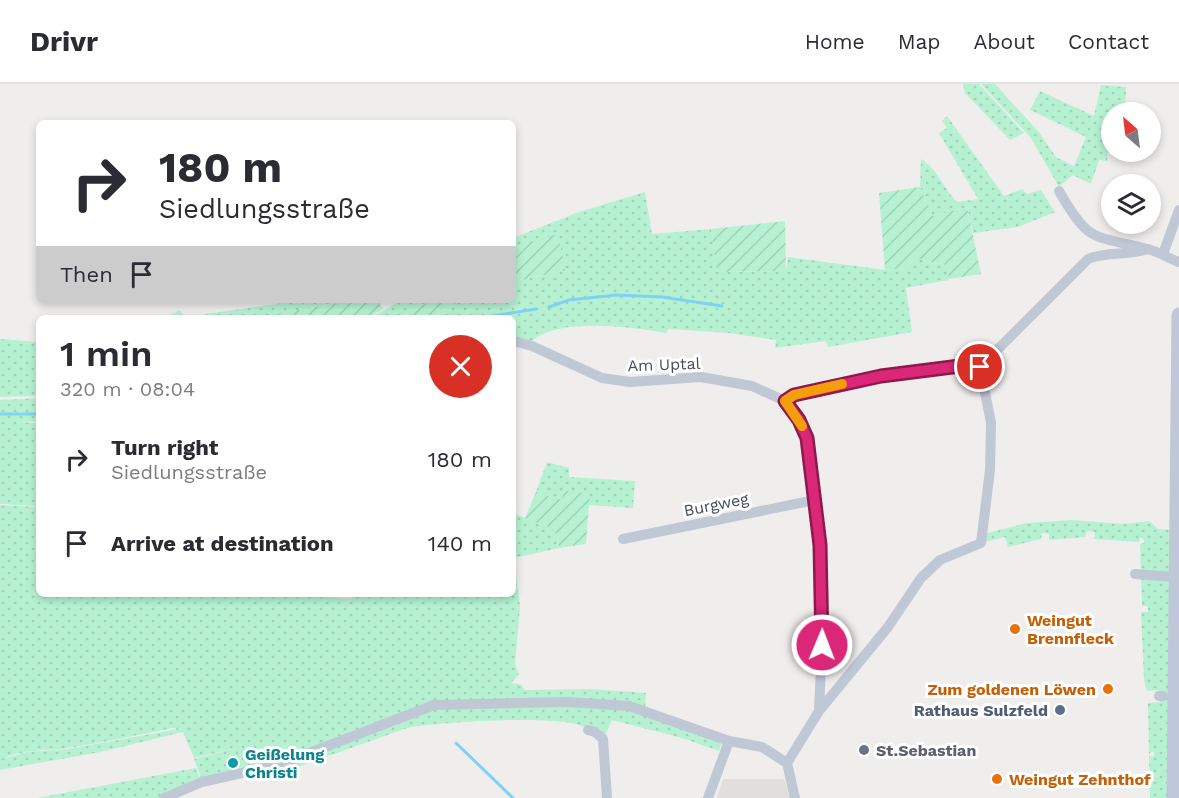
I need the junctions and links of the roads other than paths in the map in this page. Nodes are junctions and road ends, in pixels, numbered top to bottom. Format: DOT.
graph roads {
  1 [pos="1059,191"];
  2 [pos="1179,210"];
  3 [pos="1148,249"];
  4 [pos="1163,254"];
  5 [pos="1179,262"];
  6 [pos="1179,315"];
  7 [pos="516,342"];
  8 [pos="980,367"];
  9 [pos="785,401"];
  10 [pos="815,500"];
  11 [pos="623,539"];
  12 [pos="1135,574"];
  13 [pos="1176,577"];
  14 [pos="819,711"];
  15 [pos="588,730"];
  16 [pos="729,741"];
  17 [pos="787,763"];
  18 [pos="164,798"];
  19 [pos="607,798"];
  20 [pos="708,798"];
  21 [pos="795,798"];
  22 [pos="1174,798"];
  1 -- 3 [label="street"];
  2 -- 4 [label="street"];
  3 -- 4 [label="street"];
  3 -- 8 [label="street"];
  4 -- 5 [label="street"];
  6 -- 13 [label="main road"];
  7 -- 9 [label="street, Am Uptal"];
  8 -- 9 [label="street"];
  8 -- 14 [label="street"];
  9 -- 10 [label="street"];
  10 -- 11 [label="street, Burgweg"];
  10 -- 14 [label="street"];
  12 -- 13 [label="street"];
  13 -- 22 [label="main road"];
  14 -- 17 [label="street"];
  15 -- 19 [label="street"];
  16 -- 17 [label="street"];
  16 -- 18 [label="street"];
  16 -- 20 [label="street"];
  17 -- 21 [label="street"];
}
